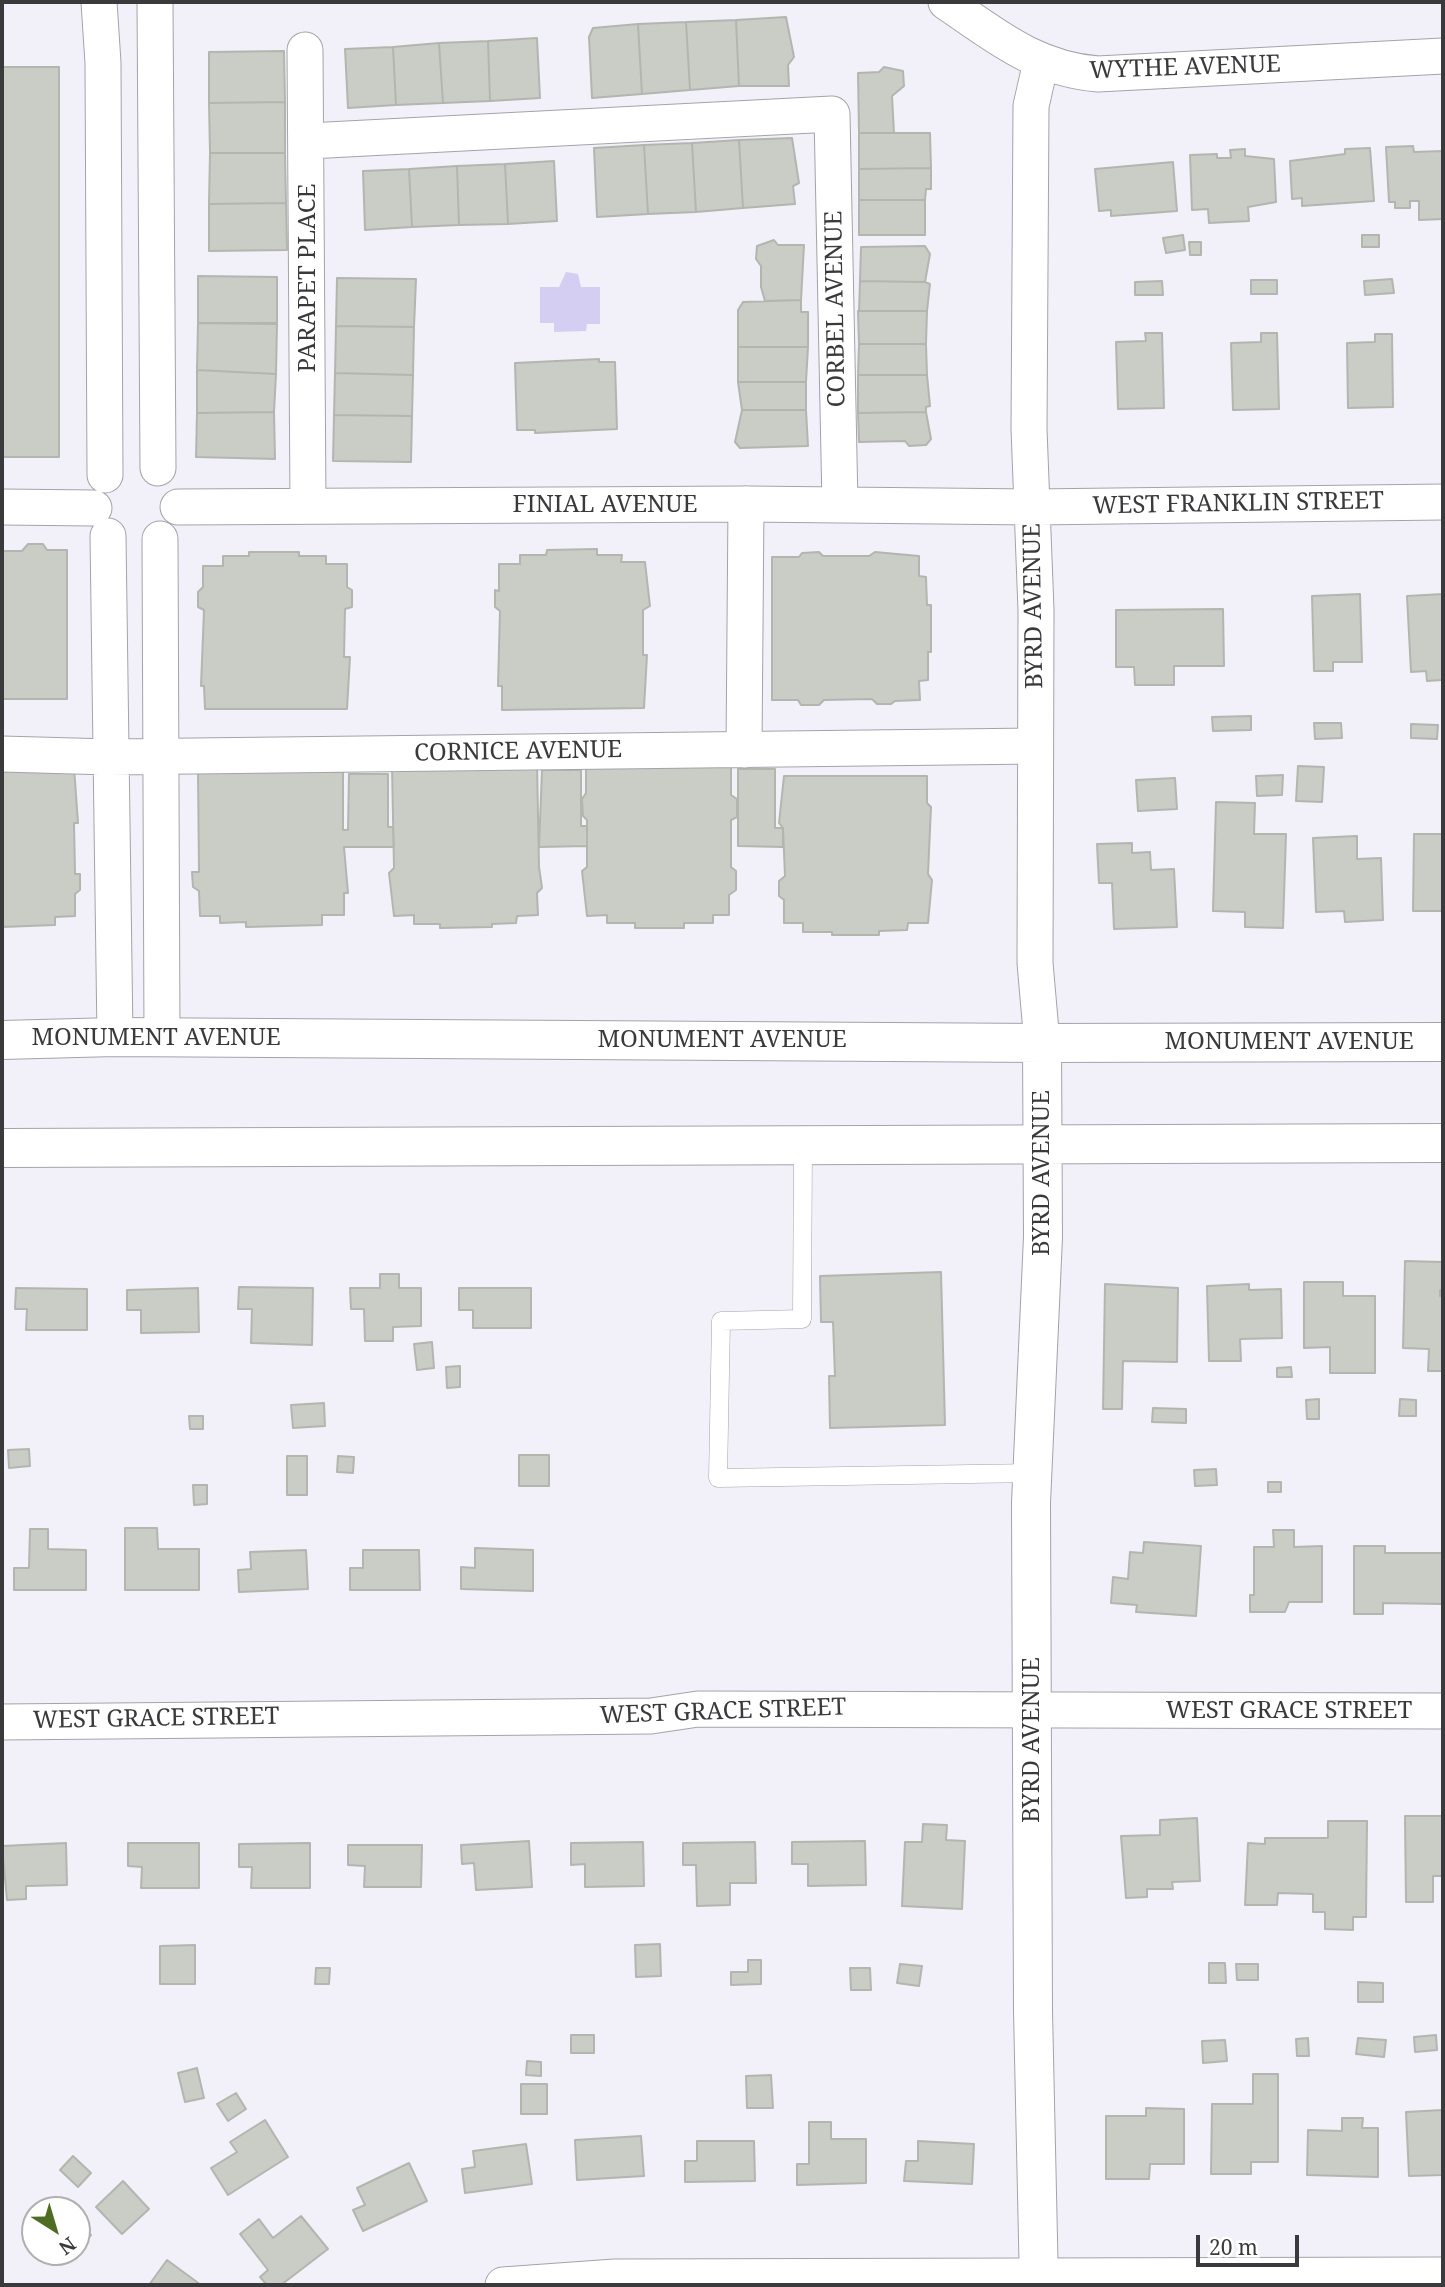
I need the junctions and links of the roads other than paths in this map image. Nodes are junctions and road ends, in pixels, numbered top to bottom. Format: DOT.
graph roads {
  1 [pos="99,2"];
  2 [pos="155,2"];
  3 [pos="946,2"];
  4 [pos="306,50"];
  5 [pos="1443,56"];
  6 [pos="1041,62"];
  7 [pos="308,141"];
  8 [pos="158,468"];
  9 [pos="105,475"];
  10 [pos="1443,502"];
  11 [pos="746,504"];
  12 [pos="840,505"];
  13 [pos="308,506"];
  14 [pos="2,507"];
  15 [pos="178,507"];
  16 [pos="1032,507"];
  17 [pos="101,522"];
  18 [pos="160,539"];
  19 [pos="1035,746"];
  20 [pos="744,750"];
  21 [pos="2,754"];
  22 [pos="160,756"];
  23 [pos="110,757"];
  24 [pos="115,1037"];
  25 [pos="162,1037"];
  26 [pos="2,1040"];
  27 [pos="1443,1042"];
  28 [pos="1042,1043"];
  29 [pos="1443,1143"];
  30 [pos="1040,1144"];
  31 [pos="803,1145"];
  32 [pos="2,1148"];
  33 [pos="1035,1473"];
  34 [pos="1443,1710"];
  35 [pos="1031,1711"];
  36 [pos="2,1721"];
  37 [pos="1443,2275"];
  38 [pos="1040,2280"];
  39 [pos="503,2285"];
  1 -- 9 [label="street"];
  2 -- 8 [label="street"];
  3 -- 6 [label="street, WYTHE AVENUE"];
  4 -- 7 [label="street, PARAPET PLACE"];
  5 -- 6 [label="street, WYTHE AVENUE"];
  6 -- 16 [label="street, BYRD AVENUE"];
  7 -- 12 [label="street, CORBEL AVENUE"];
  7 -- 13 [label="street, PARAPET PLACE"];
  8 -- 9 [label="street"];
  8 -- 15 [label="street"];
  9 -- 17 [label="street"];
  10 -- 16 [label="street, WEST FRANKLIN STREET"];
  11 -- 12 [label="street, FINIAL AVENUE"];
  11 -- 13 [label="street, FINIAL AVENUE"];
  11 -- 20 [label="street"];
  12 -- 16 [label="street, FINIAL AVENUE"];
  13 -- 15 [label="street, FINIAL AVENUE"];
  14 -- 17 [label="street"];
  15 -- 18 [label="street"];
  16 -- 19 [label="street, BYRD AVENUE"];
  17 -- 18 [label="street"];
  17 -- 23 [label="street"];
  18 -- 22 [label="street"];
  19 -- 20 [label="street, CORNICE AVENUE"];
  19 -- 28 [label="street, BYRD AVENUE"];
  20 -- 22 [label="street, CORNICE AVENUE"];
  21 -- 23 [label="street, CORNICE AVENUE"];
  22 -- 23 [label="street, CORNICE AVENUE"];
  22 -- 25 [label="street"];
  23 -- 24 [label="street"];
  24 -- 25 [label="street, MONUMENT AVENUE"];
  24 -- 26 [label="street, MONUMENT AVENUE"];
  25 -- 28 [label="street, MONUMENT AVENUE"];
  27 -- 28 [label="street, MONUMENT AVENUE"];
  28 -- 30 [label="street, BYRD AVENUE"];
  29 -- 30 [label="street"];
  30 -- 31 [label="street"];
  30 -- 33 [label="street, BYRD AVENUE"];
  31 -- 32 [label="street"];
  31 -- 33 [label="lane"];
  33 -- 35 [label="street, BYRD AVENUE"];
  34 -- 35 [label="street, WEST GRACE STREET"];
  35 -- 36 [label="street, WEST GRACE STREET"];
  35 -- 38 [label="street, BYRD AVENUE"];
  37 -- 38 [label="street"];
  38 -- 39 [label="street"];
}
